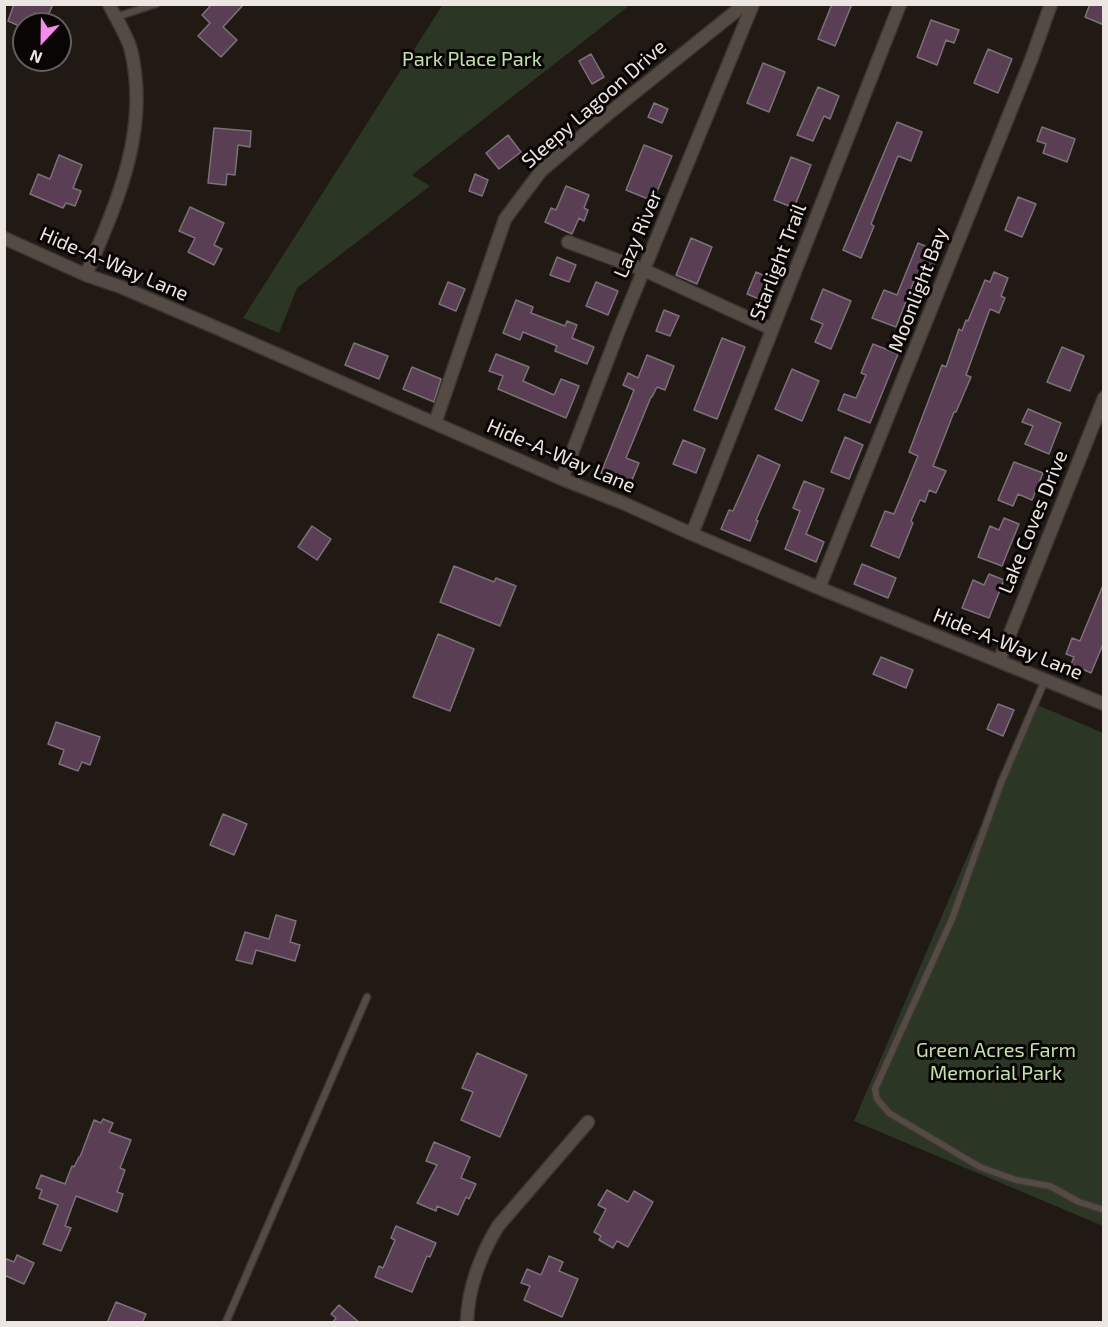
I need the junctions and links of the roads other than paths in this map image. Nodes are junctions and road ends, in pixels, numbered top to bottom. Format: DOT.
graph roads {
  1 [pos="109,4"];
  2 [pos="156,4"];
  3 [pos="745,4"];
  4 [pos="753,4"];
  5 [pos="900,4"];
  6 [pos="1051,4"];
  7 [pos="116,18"];
  8 [pos="4,238"];
  9 [pos="568,242"];
  10 [pos="644,270"];
  11 [pos="86,275"];
  12 [pos="772,329"];
  13 [pos="1104,398"];
  14 [pos="435,423"];
  15 [pos="562,479"];
  16 [pos="692,534"];
  17 [pos="819,588"];
  18 [pos="999,661"];
  19 [pos="1045,680"];
  20 [pos="1104,704"];
  21 [pos="367,997"];
  22 [pos="588,1122"];
  23 [pos="1104,1210"];
  24 [pos="226,1323"];
  25 [pos="467,1323"];
  1 -- 7 [label="street"];
  2 -- 7 [label="lane"];
  3 -- 14 [label="street, Sleepy Lagoon Drive"];
  4 -- 10 [label="street, Lazy River"];
  5 -- 12 [label="street, Starlight Trail"];
  6 -- 17 [label="street, Moonlight Bay"];
  7 -- 11 [label="street"];
  8 -- 11 [label="street, Hide-A-Way Lane"];
  9 -- 10 [label="street"];
  10 -- 12 [label="street"];
  10 -- 15 [label="street, Lazy River"];
  11 -- 14 [label="street, Hide-A-Way Lane"];
  12 -- 16 [label="street, Starlight Trail"];
  13 -- 18 [label="street, Lake Coves Drive"];
  14 -- 15 [label="street, Hide-A-Way Lane"];
  15 -- 16 [label="street, Hide-A-Way Lane"];
  16 -- 17 [label="street, Hide-A-Way Lane"];
  17 -- 18 [label="street, Hide-A-Way Lane"];
  18 -- 19 [label="street, Hide-A-Way Lane"];
  19 -- 20 [label="street, Hide-A-Way Lane"];
  19 -- 23 [label="lane"];
  21 -- 24 [label="lane"];
  22 -- 25 [label="street"];
}
